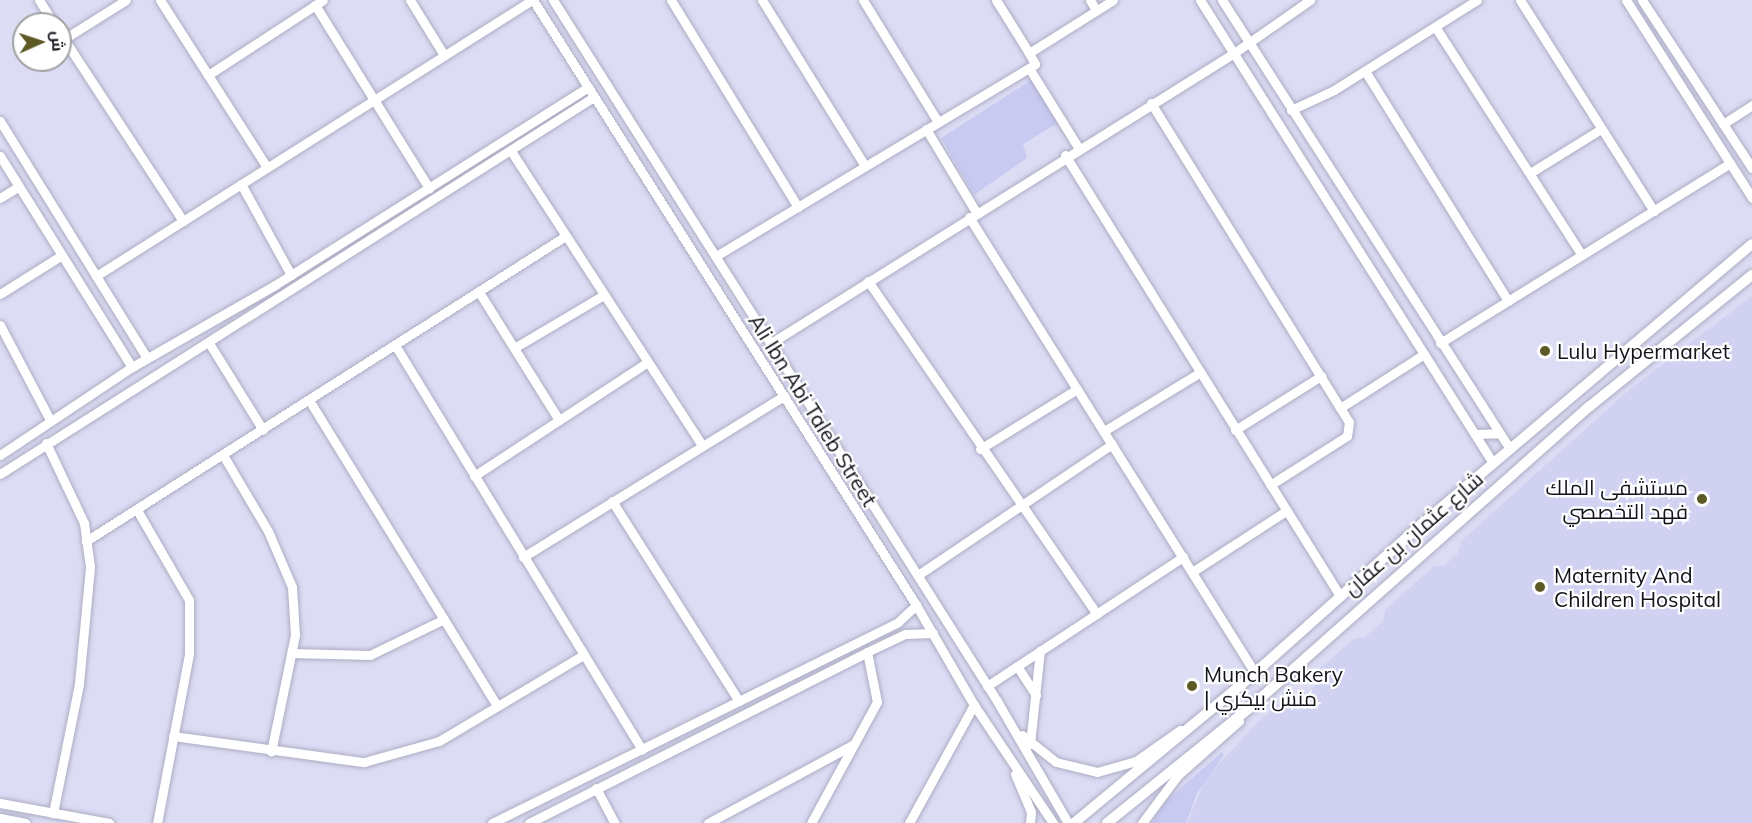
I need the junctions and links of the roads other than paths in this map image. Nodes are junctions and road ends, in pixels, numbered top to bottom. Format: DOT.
graph roads {
  1 [pos="126,0"];
  2 [pos="160,0"];
  3 [pos="410,0"];
  4 [pos="532,0"];
  5 [pos="553,0"];
  6 [pos="671,0"];
  7 [pos="762,0"];
  8 [pos="863,0"];
  9 [pos="996,0"];
  10 [pos="1090,0"];
  11 [pos="1113,0"];
  12 [pos="1200,0"];
  13 [pos="1222,0"];
  14 [pos="1310,0"];
  15 [pos="1477,0"];
  16 [pos="1520,0"];
  17 [pos="1626,0"];
  18 [pos="1642,0"];
  19 [pos="319,2"];
  20 [pos="1096,10"];
  21 [pos="1436,28"];
  22 [pos="72,30"];
  23 [pos="1247,40"];
  24 [pos="72,51"];
  25 [pos="1029,53"];
  26 [pos="1234,53"];
  27 [pos="444,55"];
  28 [pos="1029,68"];
  29 [pos="1365,71"];
  30 [pos="208,75"];
  31 [pos="587,88"];
  32 [pos="592,98"];
  33 [pos="375,99"];
  34 [pos="1151,103"];
  35 [pos="1752,105"];
  36 [pos="1291,110"];
  37 [pos="0,121"];
  38 [pos="938,122"];
  39 [pos="1723,124"];
  40 [pos="926,129"];
  41 [pos="1601,129"];
  42 [pos="1078,147"];
  43 [pos="510,151"];
  44 [pos="1065,155"];
  45 [pos="0,156"];
  46 [pos="1730,164"];
  47 [pos="865,166"];
  48 [pos="267,167"];
  49 [pos="1752,168"];
  50 [pos="1530,173"];
  51 [pos="241,184"];
  52 [pos="19,186"];
  53 [pos="429,188"];
  54 [pos="0,198"];
  55 [pos="1752,198"];
  56 [pos="798,207"];
  57 [pos="1654,211"];
  58 [pos="972,214"];
  59 [pos="183,221"];
  60 [pos="564,237"];
  61 [pos="1752,244"];
  62 [pos="1581,254"];
  63 [pos="62,255"];
  64 [pos="716,256"];
  65 [pos="291,275"];
  66 [pos="1752,275"];
  67 [pos="96,276"];
  68 [pos="868,281"];
  69 [pos="479,292"];
  70 [pos="0,294"];
  71 [pos="602,296"];
  72 [pos="1508,301"];
  73 [pos="0,325"];
  74 [pos="209,343"];
  75 [pos="771,343"];
  76 [pos="1440,343"];
  77 [pos="395,345"];
  78 [pos="514,348"];
  79 [pos="1424,354"];
  80 [pos="147,358"];
  81 [pos="646,363"];
  82 [pos="132,367"];
  83 [pos="1199,374"];
  84 [pos="1321,376"];
  85 [pos="1077,389"];
  86 [pos="784,396"];
  87 [pos="309,400"];
  88 [pos="1340,408"];
  89 [pos="50,420"];
  90 [pos="559,420"];
  91 [pos="262,430"];
  92 [pos="1235,430"];
  93 [pos="1104,431"];
  94 [pos="1499,433"];
  95 [pos="1474,434"];
  96 [pos="46,443"];
  97 [pos="700,444"];
  98 [pos="1112,444"];
  99 [pos="980,449"];
  100 [pos="1510,449"];
  101 [pos="0,455"];
  102 [pos="223,455"];
  103 [pos="1493,463"];
  104 [pos="0,474"];
  105 [pos="474,476"];
  106 [pos="1270,485"];
  107 [pos="612,501"];
  108 [pos="1019,503"];
  109 [pos="137,510"];
  110 [pos="1286,511"];
  111 [pos="86,541"];
  112 [pos="523,556"];
  113 [pos="1183,557"];
  114 [pos="1192,572"];
  115 [pos="918,575"];
  116 [pos="1340,596"];
  117 [pos="916,604"];
  118 [pos="1097,614"];
  119 [pos="444,619"];
  120 [pos="898,622"];
  121 [pos="933,633"];
  122 [pos="905,634"];
  123 [pos="1040,651"];
  124 [pos="867,652"];
  125 [pos="291,653"];
  126 [pos="583,655"];
  127 [pos="1017,666"];
  128 [pos="1256,673"];
  129 [pos="987,686"];
  130 [pos="1036,695"];
  131 [pos="739,701"];
  132 [pos="974,705"];
  133 [pos="1253,705"];
  134 [pos="497,706"];
  135 [pos="1008,720"];
  136 [pos="173,736"];
  137 [pos="854,744"];
  138 [pos="1030,744"];
  139 [pos="1003,748"];
  140 [pos="642,749"];
  141 [pos="271,752"];
  142 [pos="596,788"];
  143 [pos="0,803"];
  144 [pos="53,813"];
  145 [pos="3,820"];
  146 [pos="26,823"];
  147 [pos="109,823"];
  148 [pos="157,823"];
  149 [pos="492,823"];
  150 [pos="531,823"];
  151 [pos="615,823"];
  152 [pos="708,823"];
  153 [pos="811,823"];
  154 [pos="909,823"];
  155 [pos="1030,823"];
  156 [pos="1053,823"];
  157 [pos="1068,823"];
  158 [pos="1074,823"];
  159 [pos="1107,823"];
  160 [pos="1142,823"];
  1 -- 22 [label="street"];
  2 -- 30 [label="street"];
  3 -- 27 [label="street"];
  4 -- 27 [label="street"];
  4 -- 31 [label="street, Ali Ibn Abi Taleb Street"];
  5 -- 64 [label="street, Ali Ibn Abi Taleb Street"];
  6 -- 56 [label="street"];
  7 -- 47 [label="street"];
  8 -- 38 [label="street"];
  9 -- 25 [label="street"];
  10 -- 20 [label="street"];
  11 -- 20 [label="street"];
  12 -- 26 [label="street"];
  13 -- 23 [label="street"];
  14 -- 23 [label="street"];
  15 -- 21 [label="street"];
  16 -- 41 [label="street"];
  17 -- 46 [label="street"];
  18 -- 39 [label="street"];
  19 -- 30 [label="street"];
  19 -- 33 [label="street"];
  20 -- 25 [label="street"];
  21 -- 29 [label="street"];
  21 -- 50 [label="street"];
  23 -- 26 [label="street"];
  23 -- 36 [label="street"];
  24 -- 59 [label="street"];
  25 -- 28 [label="street"];
  26 -- 34 [label="street"];
  26 -- 79 [label="street"];
  27 -- 33 [label="street"];
  28 -- 38 [label="street"];
  28 -- 42 [label="street"];
  29 -- 36 [label="street"];
  29 -- 72 [label="street"];
  30 -- 48 [label="street"];
  31 -- 32 [label="street, Ali Ibn Abi Taleb Street"];
  31 -- 53 [label="street"];
  32 -- 43 [label="street"];
  32 -- 86 [label="street, Ali Ibn Abi Taleb Street"];
  33 -- 48 [label="street"];
  33 -- 53 [label="street"];
  34 -- 42 [label="street"];
  34 -- 84 [label="street"];
  35 -- 39 [label="street"];
  36 -- 76 [label="street"];
  37 -- 67 [label="street"];
  38 -- 40 [label="street"];
  39 -- 49 [label="street"];
  40 -- 47 [label="street"];
  40 -- 58 [label="street"];
  41 -- 50 [label="street"];
  41 -- 57 [label="street"];
  42 -- 44 [label="street"];
  43 -- 60 [label="street"];
  43 -- 74 [label="street"];
  44 -- 58 [label="street"];
  44 -- 83 [label="street"];
  45 -- 52 [label="street"];
  46 -- 55 [label="street"];
  46 -- 57 [label="street"];
  47 -- 56 [label="street"];
  48 -- 51 [label="street"];
  50 -- 62 [label="street"];
  51 -- 59 [label="street"];
  51 -- 65 [label="street"];
  52 -- 54 [label="street"];
  52 -- 63 [label="street"];
  53 -- 65 [label="street"];
  56 -- 64 [label="street"];
  57 -- 62 [label="street"];
  58 -- 68 [label="street"];
  58 -- 85 [label="street"];
  59 -- 67 [label="street"];
  60 -- 69 [label="street"];
  60 -- 71 [label="street"];
  61 -- 100 [label="main road, شارع عثمان بن عفان"];
  62 -- 72 [label="street"];
  63 -- 70 [label="street"];
  63 -- 82 [label="street"];
  64 -- 75 [label="street, Ali Ibn Abi Taleb Street"];
  65 -- 80 [label="street"];
  66 -- 133 [label="main road, شارع عثمان بن عفان"];
  67 -- 80 [label="street"];
  68 -- 75 [label="street"];
  68 -- 99 [label="street"];
  69 -- 77 [label="street"];
  69 -- 78 [label="street"];
  71 -- 78 [label="street"];
  71 -- 81 [label="street"];
  72 -- 76 [label="street"];
  73 -- 89 [label="street"];
  74 -- 91 [label="street"];
  74 -- 96 [label="street"];
  75 -- 115 [label="street, Ali Ibn Abi Taleb Street"];
  76 -- 94 [label="street"];
  77 -- 87 [label="street"];
  77 -- 105 [label="street"];
  78 -- 90 [label="street"];
  79 -- 88 [label="street"];
  79 -- 95 [label="street"];
  80 -- 82 [label="street"];
  81 -- 90 [label="street"];
  81 -- 97 [label="street"];
  82 -- 89 [label="street"];
  83 -- 92 [label="street"];
  83 -- 93 [label="street"];
  84 -- 88 [label="street"];
  84 -- 92 [label="street"];
  85 -- 93 [label="street"];
  85 -- 99 [label="street"];
  86 -- 97 [label="street"];
  86 -- 117 [label="street, Ali Ibn Abi Taleb Street"];
  87 -- 91 [label="street"];
  87 -- 119 [label="street"];
  88 -- 106 [label="street"];
  89 -- 101 [label="street"];
  90 -- 105 [label="street"];
  91 -- 102 [label="street"];
  92 -- 106 [label="street"];
  93 -- 98 [label="street"];
  94 -- 95 [label="street"];
  94 -- 100 [label="street"];
  95 -- 103 [label="street"];
  96 -- 104 [label="street"];
  96 -- 111 [label="street"];
  97 -- 107 [label="street"];
  98 -- 108 [label="street"];
  98 -- 113 [label="street"];
  99 -- 108 [label="street"];
  100 -- 103 [label="main road, شارع عثمان بن عفان"];
  102 -- 109 [label="street"];
  102 -- 125 [label="street"];
  103 -- 116 [label="main road, شارع عثمان بن عفان"];
  105 -- 112 [label="street"];
  106 -- 110 [label="street"];
  107 -- 112 [label="street"];
  107 -- 131 [label="street"];
  108 -- 115 [label="street"];
  108 -- 118 [label="street"];
  109 -- 111 [label="street"];
  109 -- 136 [label="street"];
  110 -- 114 [label="street"];
  110 -- 116 [label="street"];
  111 -- 144 [label="street"];
  112 -- 126 [label="street"];
  113 -- 114 [label="street"];
  113 -- 118 [label="street"];
  114 -- 128 [label="street"];
  115 -- 129 [label="street, Ali Ibn Abi Taleb Street"];
  116 -- 128 [label="main road, شارع عثمان بن عفان"];
  117 -- 120 [label="street"];
  117 -- 121 [label="street, Ali Ibn Abi Taleb Street"];
  118 -- 123 [label="street"];
  119 -- 125 [label="street"];
  119 -- 134 [label="street"];
  120 -- 122 [label="street"];
  120 -- 131 [label="street"];
  121 -- 122 [label="street"];
  121 -- 132 [label="street, Ali Ibn Abi Taleb Street"];
  122 -- 124 [label="street"];
  123 -- 127 [label="street"];
  123 -- 130 [label="street"];
  124 -- 137 [label="street"];
  124 -- 142 [label="street"];
  125 -- 141 [label="street"];
  126 -- 134 [label="street"];
  126 -- 140 [label="street"];
  127 -- 129 [label="street"];
  127 -- 130 [label="street"];
  128 -- 138 [label="street"];
  128 -- 158 [label="main road, شارع عثمان بن عفان"];
  129 -- 135 [label="street, Ali Ibn Abi Taleb Street"];
  130 -- 138 [label="street"];
  131 -- 140 [label="street"];
  132 -- 139 [label="street, Ali Ibn Abi Taleb Street"];
  132 -- 154 [label="street"];
  133 -- 159 [label="main road, شارع عثمان بن عفان"];
  133 -- 160 [label="street"];
  134 -- 141 [label="street"];
  135 -- 138 [label="street"];
  135 -- 157 [label="street, Ali Ibn Abi Taleb Street"];
  136 -- 141 [label="street"];
  136 -- 148 [label="street"];
  137 -- 152 [label="street"];
  137 -- 153 [label="street"];
  139 -- 155 [label="street"];
  139 -- 156 [label="street"];
  140 -- 149 [label="street"];
  142 -- 150 [label="street"];
  142 -- 151 [label="street"];
  143 -- 144 [label="street"];
  144 -- 147 [label="street"];
  145 -- 146 [label="street"];
}
